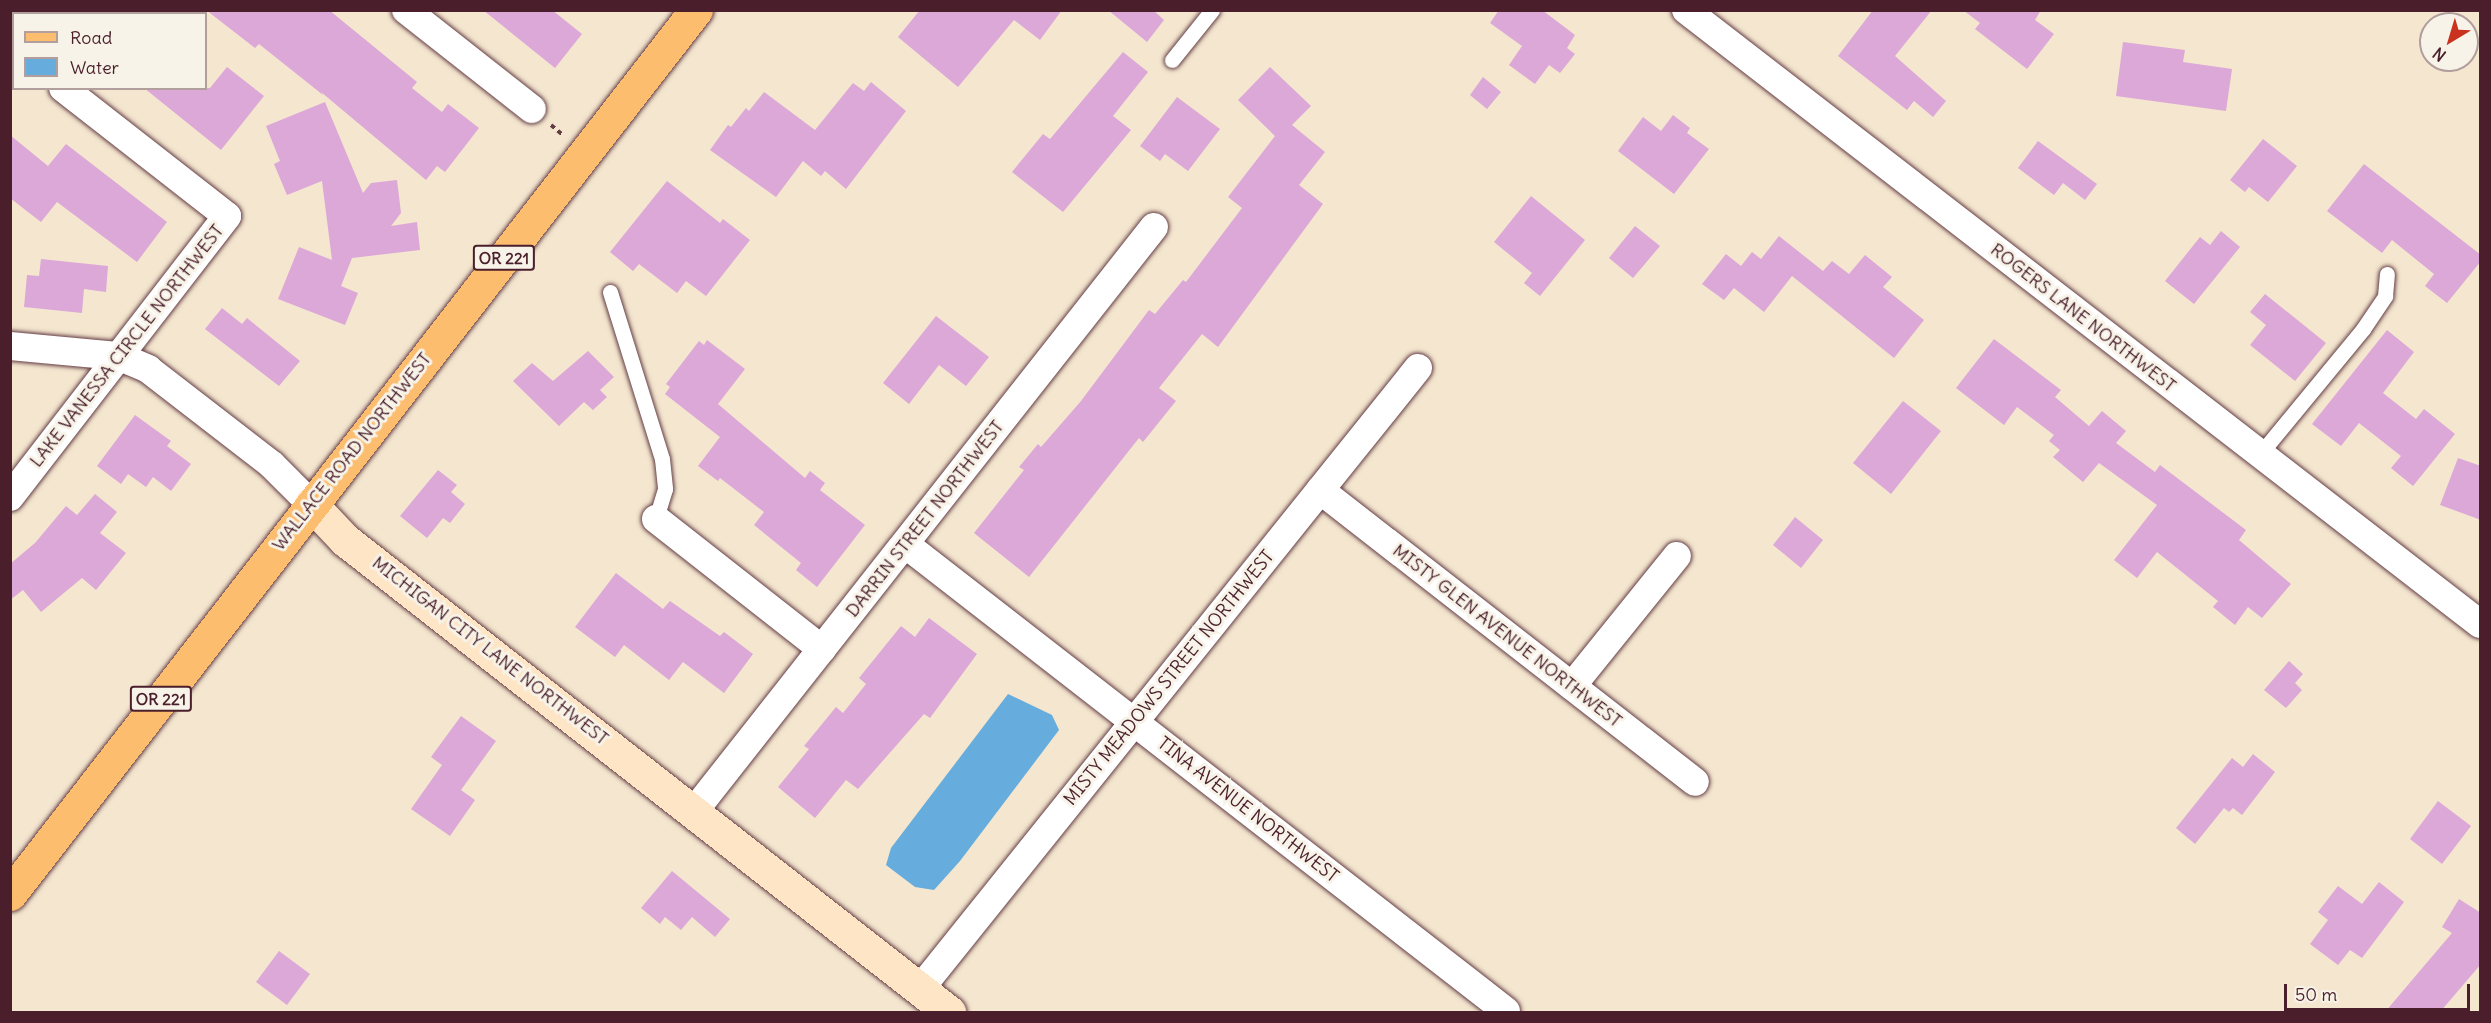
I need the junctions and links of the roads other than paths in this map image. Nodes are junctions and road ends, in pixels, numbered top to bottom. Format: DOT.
graph roads {
  1 [pos="406,10"];
  2 [pos="696,10"];
  3 [pos="1212,10"];
  4 [pos="1686,10"];
  5 [pos="1172,60"];
  6 [pos="66,90"];
  7 [pos="532,109"];
  8 [pos="1154,228"];
  9 [pos="2387,274"];
  10 [pos="610,292"];
  11 [pos="10,346"];
  12 [pos="118,356"];
  13 [pos="1418,368"];
  14 [pos="2260,454"];
  15 [pos="1320,490"];
  16 [pos="10,497"];
  17 [pos="310,504"];
  18 [pos="656,519"];
  19 [pos="905,544"];
  20 [pos="1677,556"];
  21 [pos="2481,624"];
  22 [pos="822,649"];
  23 [pos="1572,686"];
  24 [pos="1134,722"];
  25 [pos="1695,782"];
  26 [pos="695,810"];
  27 [pos="10,894"];
  28 [pos="920,989"];
  29 [pos="1506,1011"];
  30 [pos="949,1012"];
  1 -- 7 [label="street"];
  2 -- 17 [label="main road, WALLACE ROAD NORTHWEST / OR 221"];
  3 -- 5 [label="lane"];
  4 -- 14 [label="street, ROGERS LANE NORTHWEST"];
  6 -- 12 [label="street, LAKE VANESSA CIRCLE NORTHWEST"];
  8 -- 19 [label="street, DARRIN STREET NORTHWEST"];
  9 -- 14 [label="lane"];
  10 -- 18 [label="lane"];
  11 -- 12 [label="street, MICHIGAN CITY LANE NORTHWEST"];
  12 -- 16 [label="street, LAKE VANESSA CIRCLE NORTHWEST"];
  12 -- 17 [label="street, MICHIGAN CITY LANE NORTHWEST"];
  13 -- 15 [label="street, MISTY MEADOWS STREET NORTHWEST"];
  14 -- 21 [label="street, ROGERS LANE NORTHWEST"];
  15 -- 23 [label="street, MISTY GLEN AVENUE NORTHWEST"];
  15 -- 24 [label="street, MISTY MEADOWS STREET NORTHWEST"];
  17 -- 26 [label="street, MICHIGAN CITY LANE NORTHWEST"];
  17 -- 27 [label="main road, WALLACE ROAD NORTHWEST / OR 221"];
  18 -- 22 [label="street"];
  19 -- 22 [label="street, DARRIN STREET NORTHWEST"];
  19 -- 24 [label="street, TINA AVENUE NORTHWEST"];
  20 -- 23 [label="street"];
  22 -- 26 [label="street, DARRIN STREET NORTHWEST"];
  23 -- 25 [label="street, MISTY GLEN AVENUE NORTHWEST"];
  24 -- 28 [label="street, MISTY MEADOWS STREET NORTHWEST"];
  24 -- 29 [label="street, TINA AVENUE NORTHWEST"];
  26 -- 28 [label="street, MICHIGAN CITY LANE NORTHWEST"];
  28 -- 30 [label="street, MICHIGAN CITY LANE NORTHWEST"];
}
